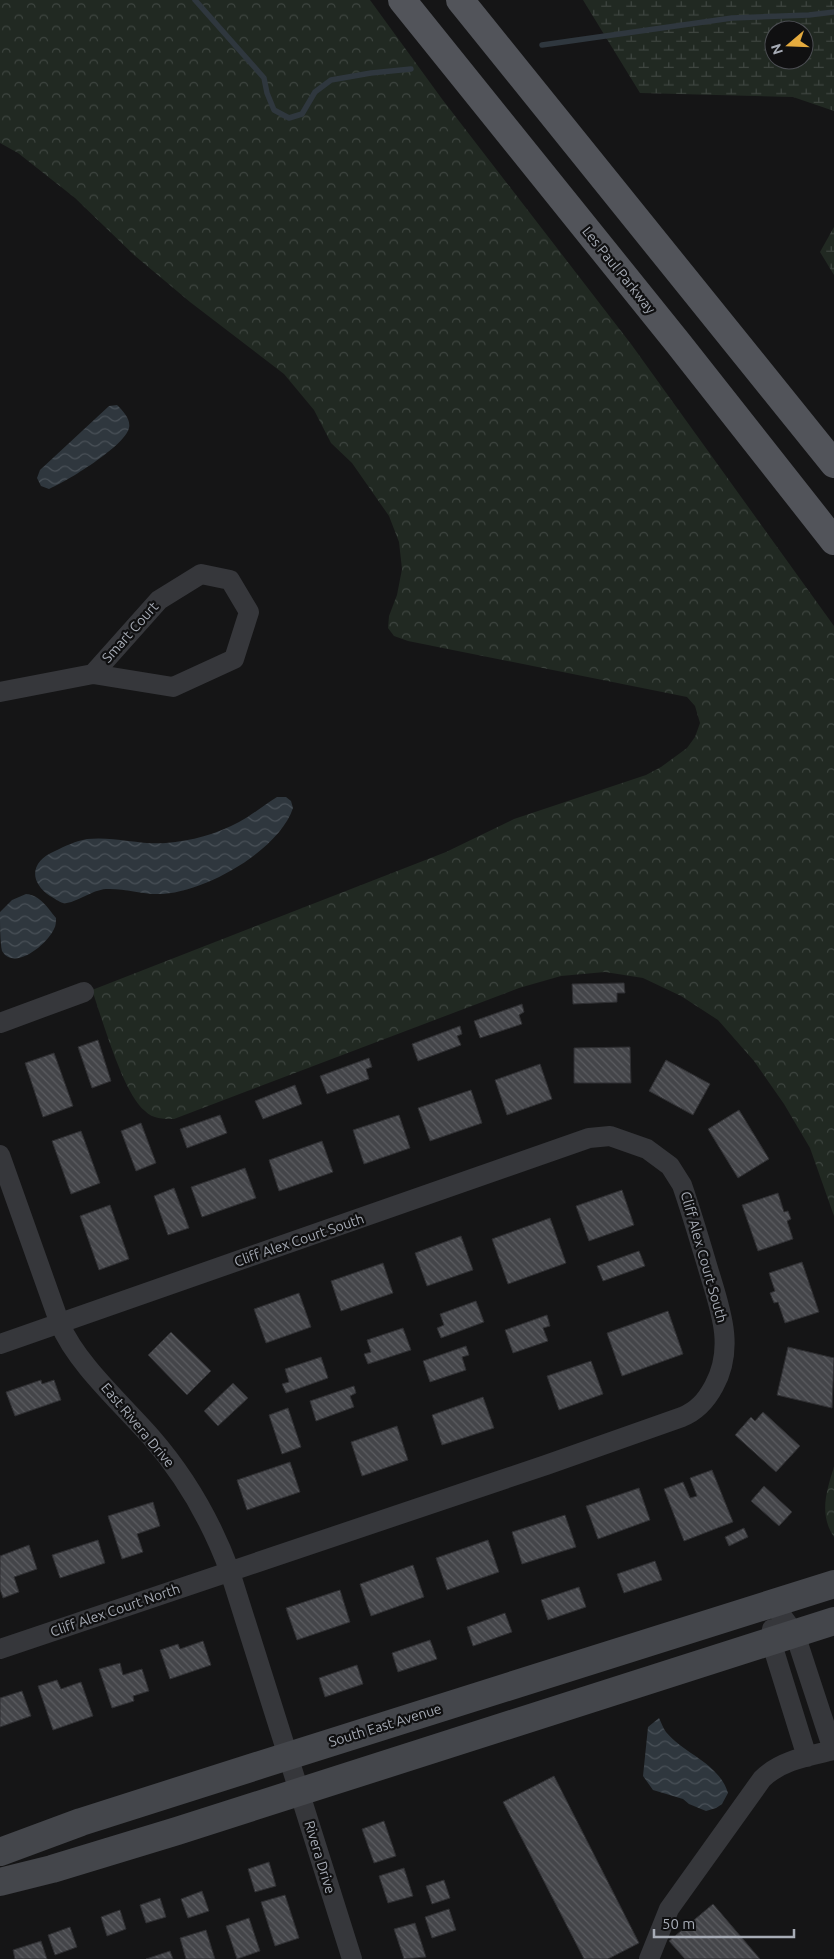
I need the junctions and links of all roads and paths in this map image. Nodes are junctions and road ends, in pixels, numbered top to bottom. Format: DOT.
graph roads {
  1 [pos="402,0"];
  2 [pos="460,0"];
  3 [pos="834,464"];
  4 [pos="834,540"];
  5 [pos="93,674"];
  6 [pos="0,692"];
  7 [pos="84,992"];
  8 [pos="0,1023"];
  9 [pos="0,1155"];
  10 [pos="60,1324"];
  11 [pos="0,1344"];
  12 [pos="230,1572"];
  13 [pos="834,1584"];
  14 [pos="773,1604"];
  15 [pos="834,1621"];
  16 [pos="783,1637"];
  17 [pos="0,1649"];
  18 [pos="834,1750"];
  19 [pos="288,1756"];
  20 [pos="807,1756"];
  21 [pos="300,1791"];
  22 [pos="0,1852"];
  23 [pos="0,1882"];
  24 [pos="352,1959"];
  25 [pos="649,1959"];
  1 -- 4 [label="main road, Les Paul Parkway"];
  2 -- 3 [label="main road"];
  5 -- 5 [label="street, Smart Court"];
  5 -- 6 [label="street, Smart Court"];
  7 -- 8 [label="street"];
  9 -- 10 [label="street, East Rivera Drive"];
  10 -- 11 [label="street"];
  10 -- 12 [label="street, East Rivera Drive"];
  10 -- 12 [label="street, Cliff Alex Court South"];
  12 -- 17 [label="street, Cliff Alex Court North"];
  12 -- 19 [label="street, East Rivera Drive"];
  13 -- 14 [label="main road, South East Avenue"];
  14 -- 16 [label="street"];
  14 -- 19 [label="main road, South East Avenue"];
  15 -- 16 [label="main road"];
  16 -- 18 [label="street"];
  16 -- 20 [label="street"];
  16 -- 21 [label="main road"];
  18 -- 20 [label="street"];
  19 -- 21 [label="street, Rivera Drive"];
  19 -- 22 [label="main road, South East Avenue"];
  20 -- 25 [label="street"];
  21 -- 23 [label="main road"];
  21 -- 24 [label="street, Rivera Drive"];
}
